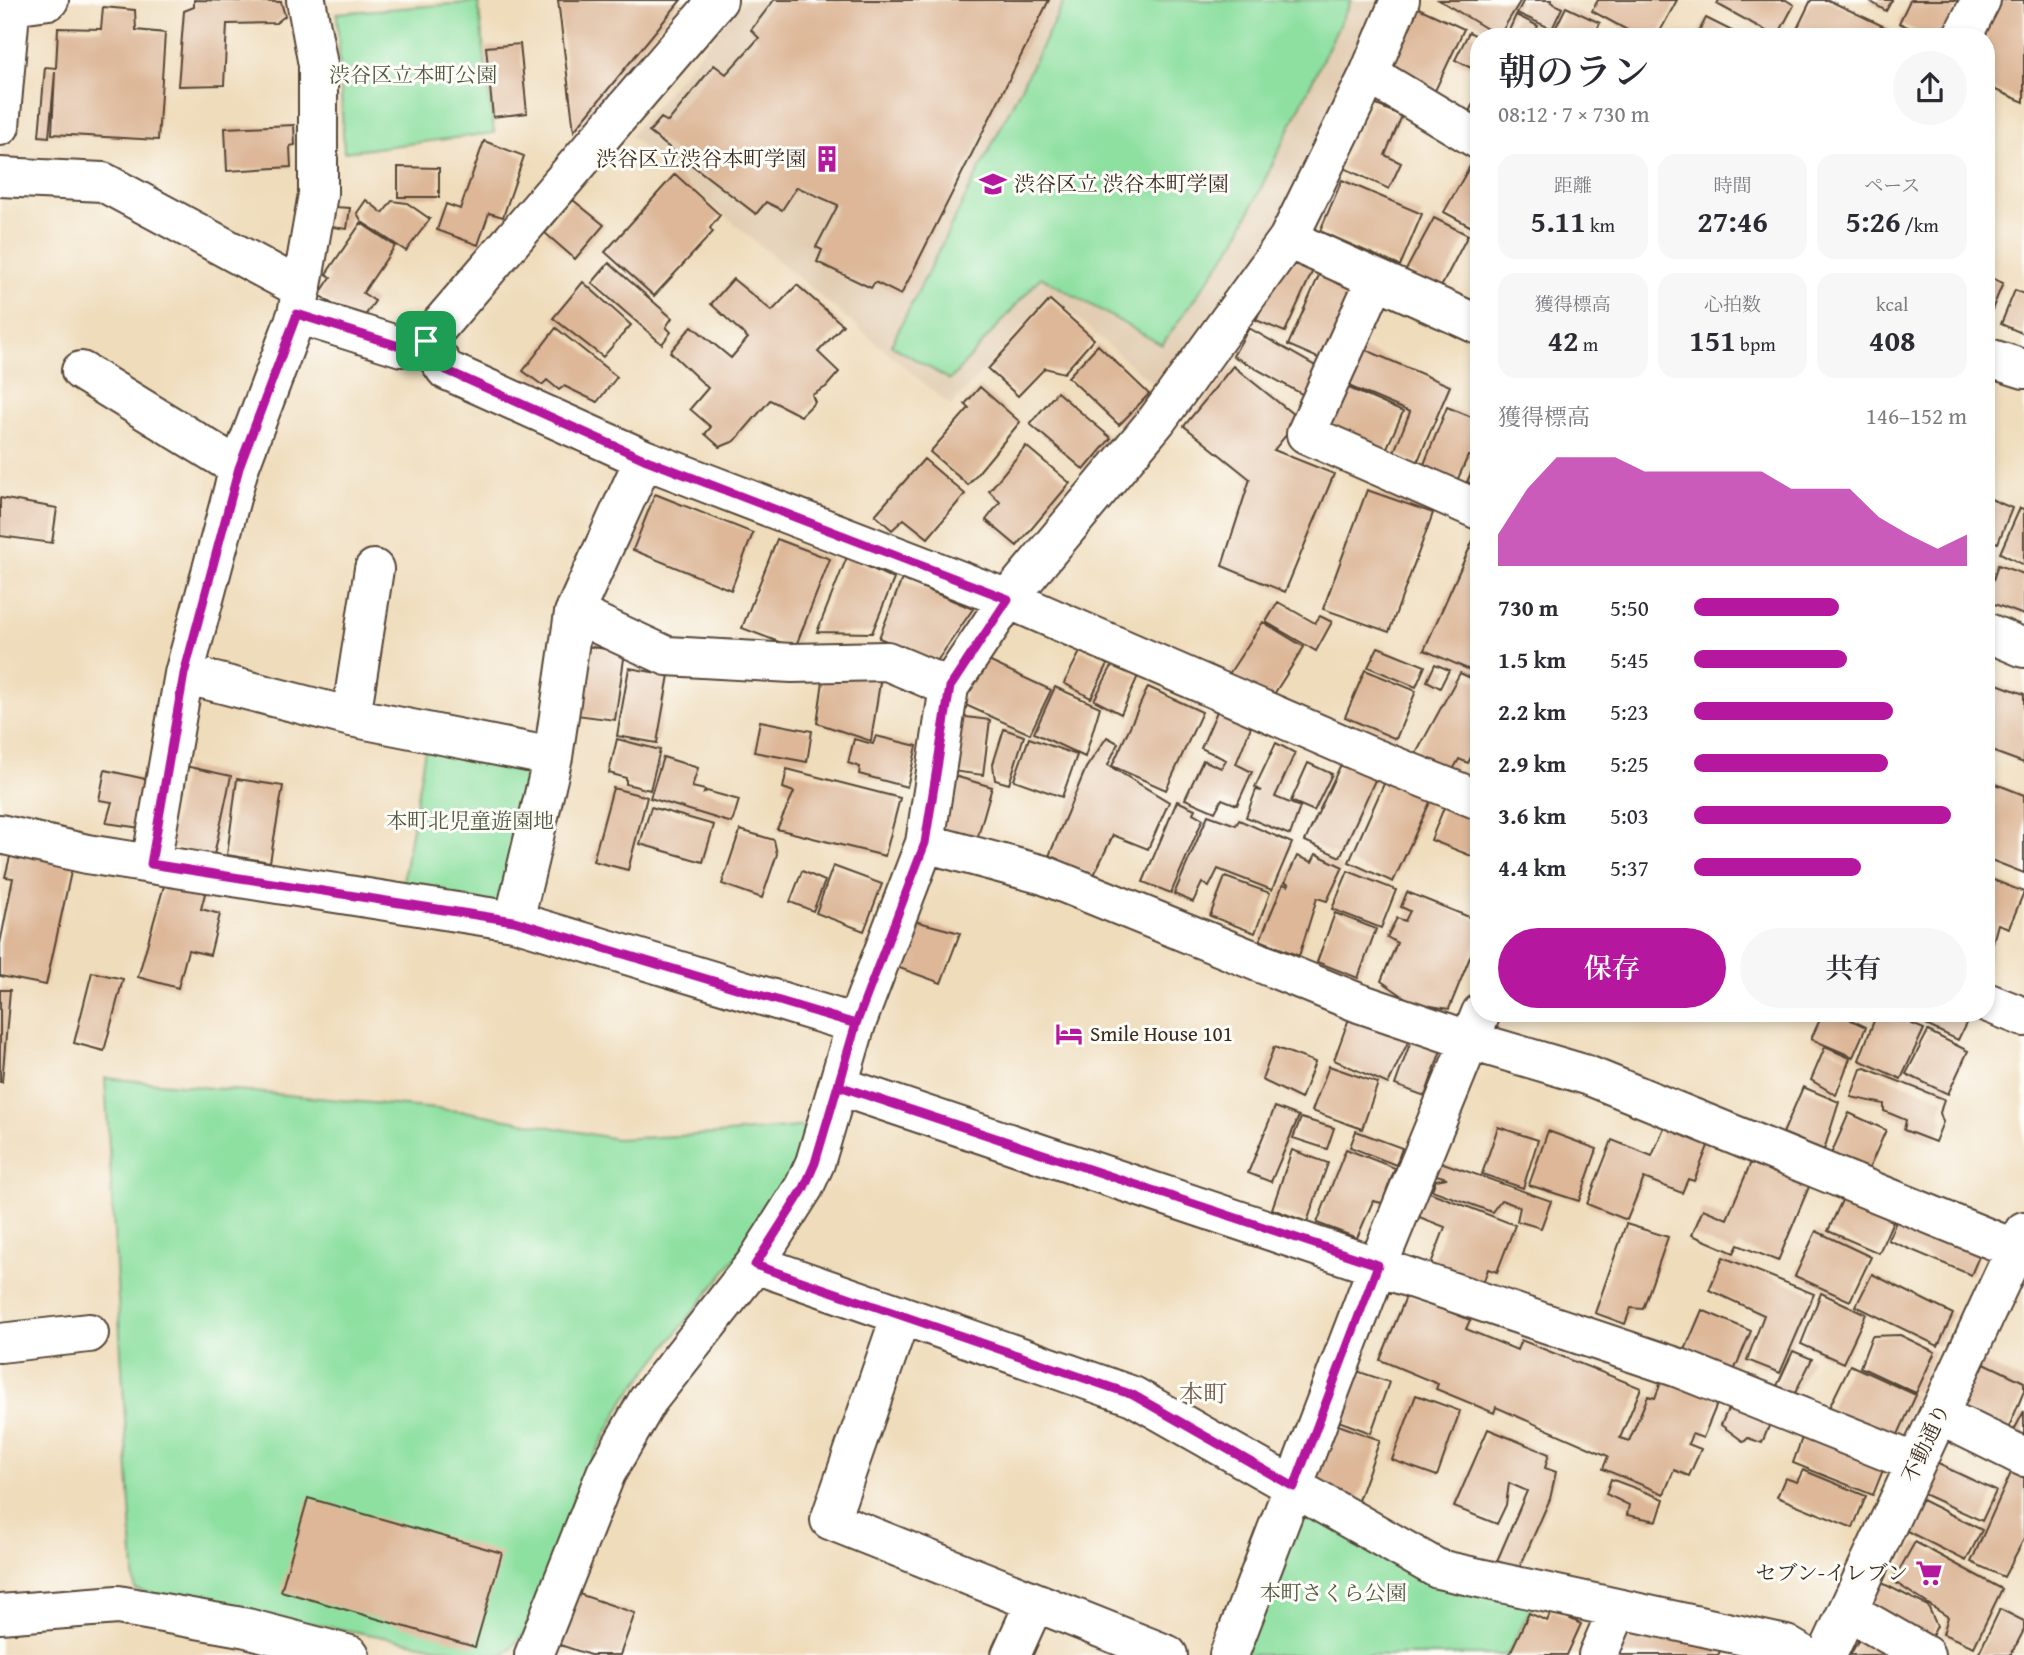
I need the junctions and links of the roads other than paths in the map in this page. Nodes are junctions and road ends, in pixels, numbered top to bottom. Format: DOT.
graph roads {
  1 [pos="49,0"];
  2 [pos="306,0"];
  3 [pos="718,0"];
  4 [pos="1400,0"];
  5 [pos="1981,0"];
  6 [pos="11,3"];
  7 [pos="1967,28"];
  8 [pos="1369,74"];
  9 [pos="0,126"];
  10 [pos="1470,135"];
  11 [pos="0,177"];
  12 [pos="1288,239"];
  13 [pos="1376,279"];
  14 [pos="300,302"];
  15 [pos="1470,321"];
  16 [pos="426,341"];
  17 [pos="1995,359"];
  18 [pos="2024,369"];
  19 [pos="81,370"];
  20 [pos="644,459"];
  21 [pos="239,468"];
  22 [pos="1470,506"];
  23 [pos="373,569"];
  24 [pos="1008,599"];
  25 [pos="575,613"];
  26 [pos="1995,636"];
  27 [pos="2024,648"];
  28 [pos="184,674"];
  29 [pos="950,687"];
  30 [pos="351,717"];
  31 [pos="553,757"];
  32 [pos="1470,796"];
  33 [pos="0,834"];
  34 [pos="925,843"];
  35 [pos="151,864"];
  36 [pos="514,921"];
  37 [pos="1995,1006"];
  38 [pos="2024,1017"];
  39 [pos="856,1024"];
  40 [pos="1474,1026"];
  41 [pos="839,1086"];
  42 [pos="2020,1240"];
  43 [pos="755,1265"];
  44 [pos="1378,1265"];
  45 [pos="901,1315"];
  46 [pos="89,1333"];
  47 [pos="0,1343"];
  48 [pos="1939,1415"];
  49 [pos="2024,1457"];
  50 [pos="1916,1463"];
  51 [pos="1294,1487"];
  52 [pos="1035,1602"];
  53 [pos="1619,1609"];
  54 [pos="1848,1611"];
  55 [pos="0,1614"];
  56 [pos="244,1642"];
  57 [pos="350,1655"];
  58 [pos="534,1655"];
  59 [pos="1012,1655"];
  60 [pos="1168,1655"];
  61 [pos="1229,1655"];
  62 [pos="1598,1655"];
  63 [pos="1803,1655"];
  64 [pos="1827,1655"];
  65 [pos="1925,1655"];
  1 -- 6 [label="street"];
  2 -- 14 [label="street"];
  3 -- 16 [label="street"];
  4 -- 8 [label="street"];
  5 -- 7 [label="street"];
  6 -- 9 [label="street"];
  8 -- 10 [label="street"];
  8 -- 12 [label="street"];
  11 -- 14 [label="street"];
  12 -- 13 [label="street"];
  12 -- 24 [label="street"];
  13 -- 15 [label="street"];
  13 -- 22 [label="street"];
  14 -- 16 [label="street"];
  14 -- 21 [label="street"];
  16 -- 20 [label="street"];
  17 -- 18 [label="street"];
  19 -- 21 [label="street"];
  20 -- 24 [label="street"];
  20 -- 25 [label="street"];
  21 -- 28 [label="street"];
  23 -- 30 [label="street"];
  24 -- 29 [label="street"];
  24 -- 32 [label="street"];
  25 -- 29 [label="street"];
  25 -- 31 [label="street"];
  26 -- 27 [label="street"];
  28 -- 30 [label="street"];
  28 -- 35 [label="street"];
  29 -- 34 [label="street"];
  30 -- 31 [label="street"];
  31 -- 36 [label="street"];
  33 -- 35 [label="street"];
  34 -- 39 [label="street"];
  34 -- 40 [label="street"];
  35 -- 36 [label="street"];
  36 -- 39 [label="street"];
  37 -- 38 [label="street"];
  39 -- 41 [label="street"];
  40 -- 42 [label="street"];
  40 -- 44 [label="street"];
  41 -- 43 [label="street"];
  41 -- 44 [label="street"];
  42 -- 48 [label="street, 不動通り"];
  43 -- 45 [label="street"];
  43 -- 58 [label="street"];
  44 -- 50 [label="street"];
  44 -- 51 [label="street"];
  45 -- 51 [label="street"];
  45 -- 52 [label="street"];
  46 -- 47 [label="street"];
  48 -- 49 [label="street"];
  48 -- 50 [label="street, 不動通り"];
  50 -- 54 [label="street, 不動通り"];
  51 -- 53 [label="street"];
  51 -- 61 [label="street"];
  52 -- 59 [label="street"];
  52 -- 60 [label="street"];
  53 -- 62 [label="street"];
  53 -- 63 [label="street"];
  54 -- 64 [label="street, 不動通り"];
  54 -- 65 [label="street"];
  55 -- 56 [label="street"];
  56 -- 57 [label="street"];
}
